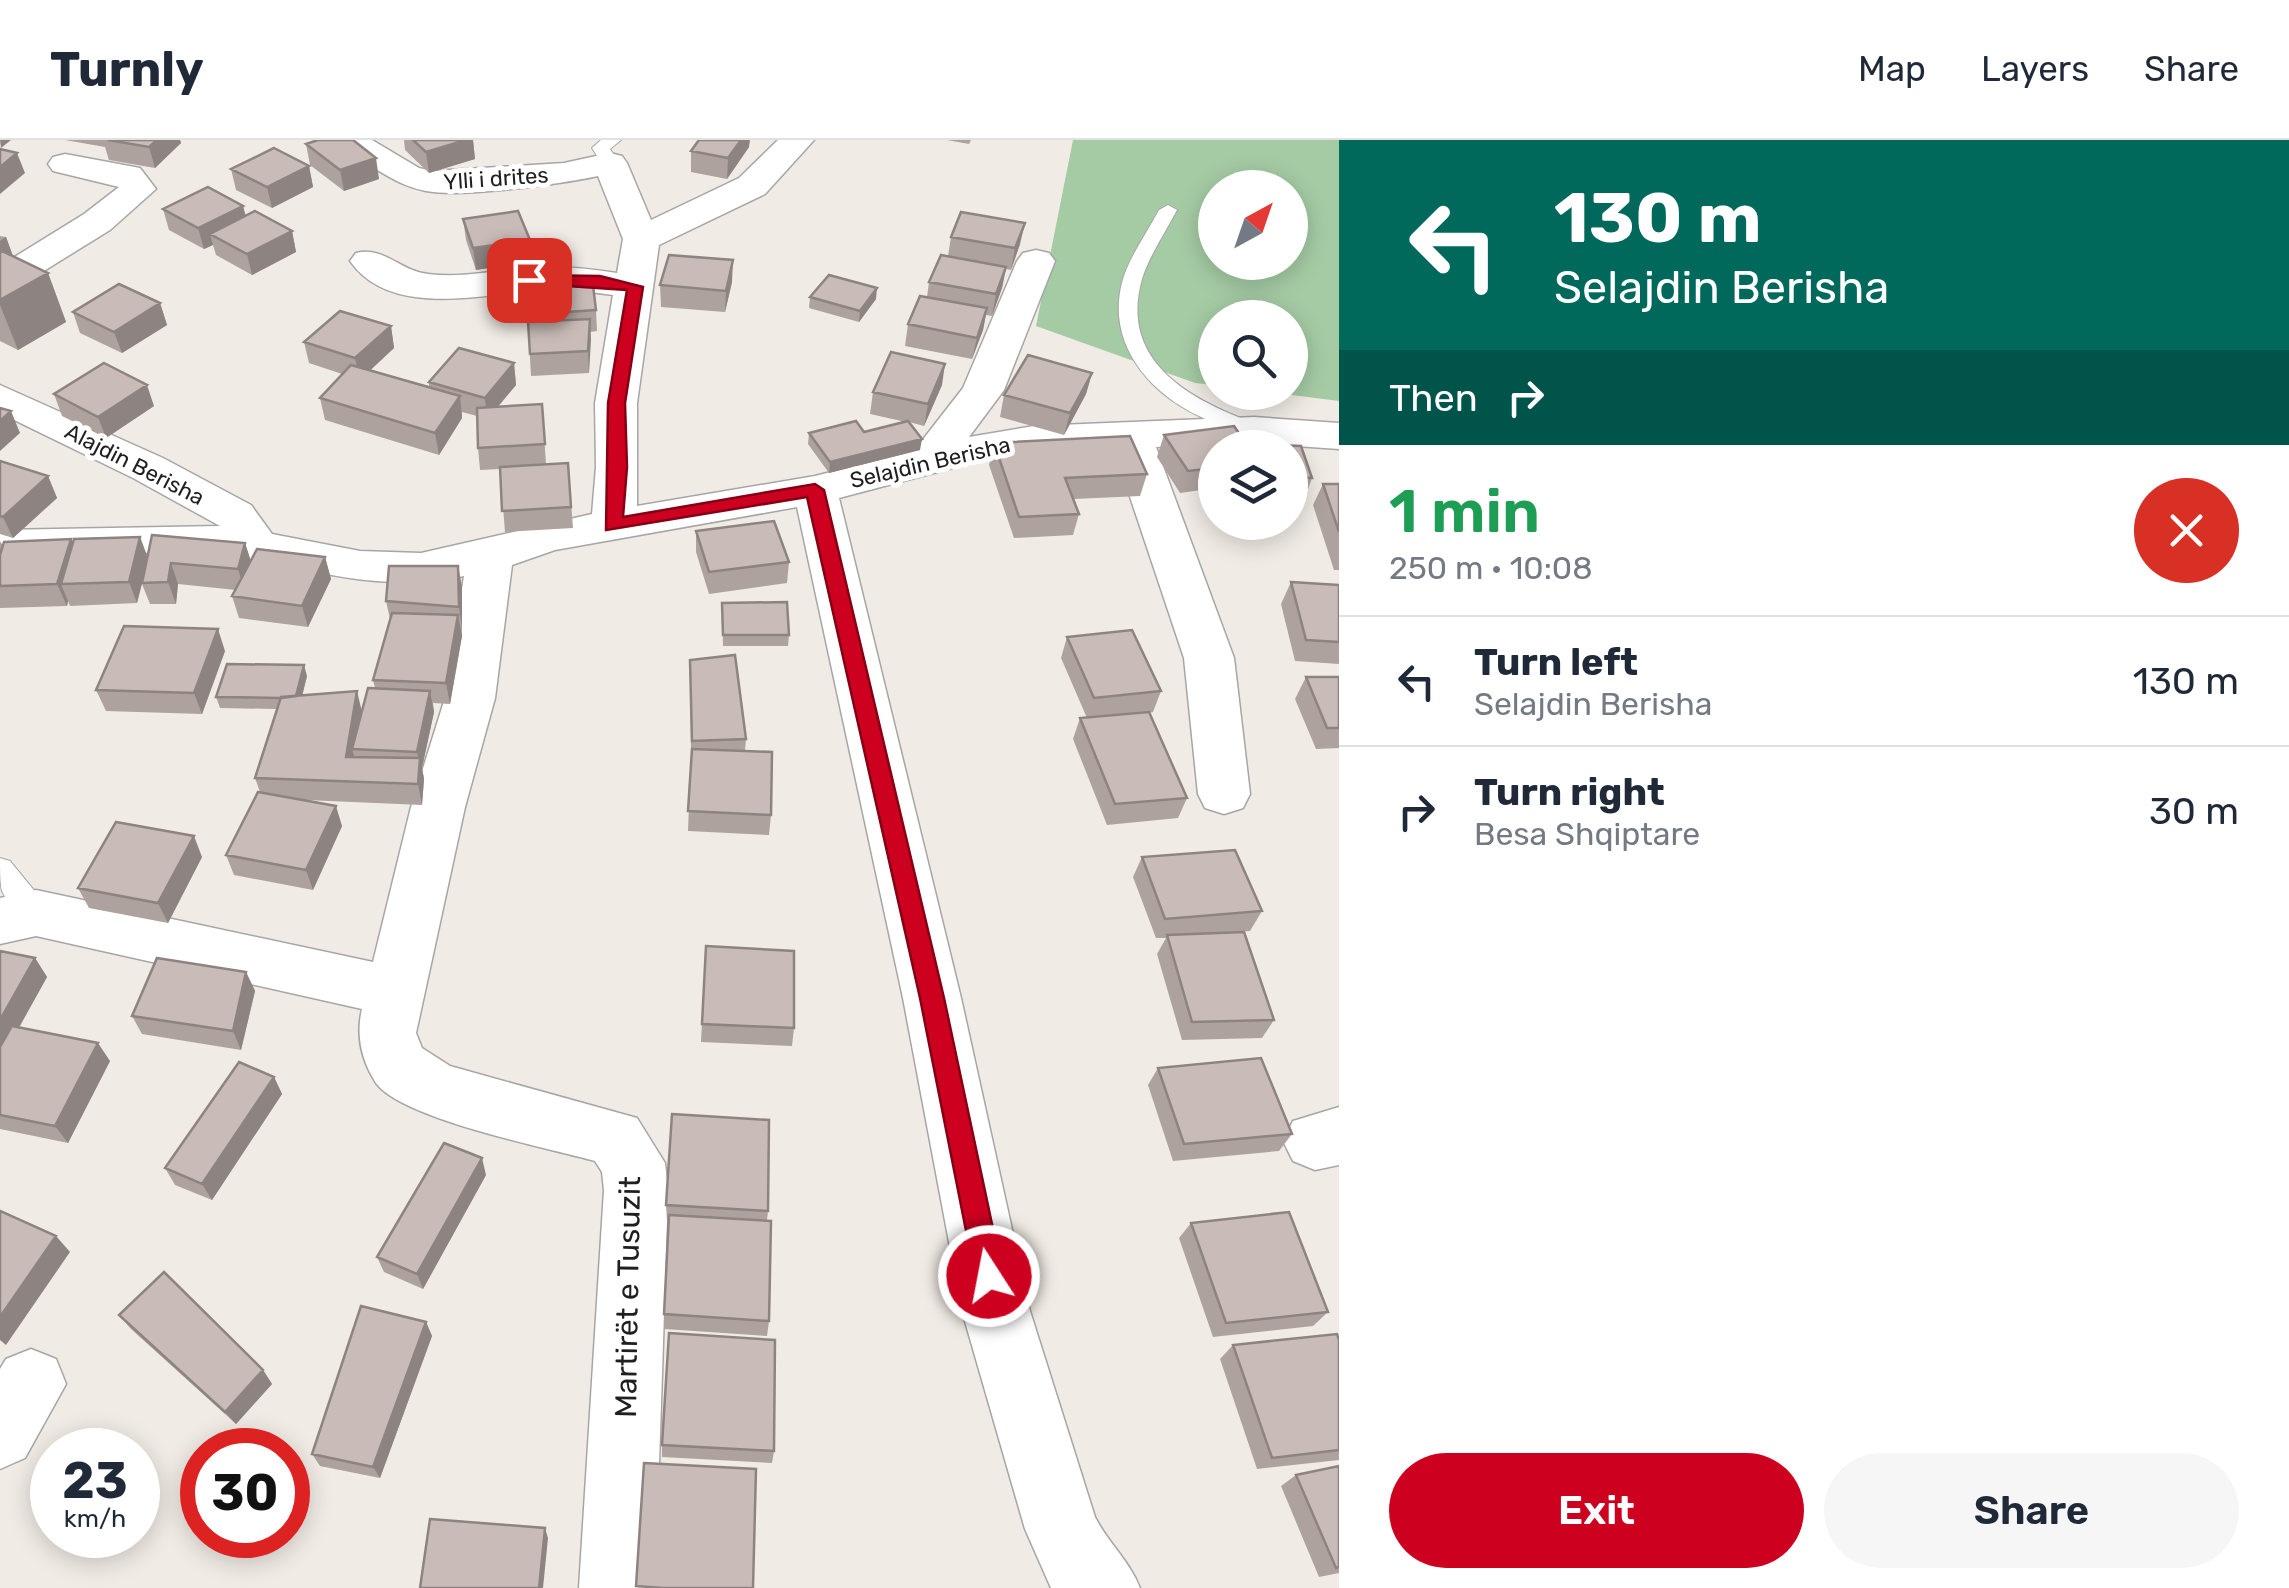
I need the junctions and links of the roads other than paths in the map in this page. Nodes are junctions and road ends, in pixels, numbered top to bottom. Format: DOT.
graph roads {
  1 [pos="797,140"];
  2 [pos="603,148"];
  3 [pos="330,150"];
  4 [pos="65,164"];
  5 [pos="1168,210"];
  6 [pos="641,239"];
  7 [pos="369,260"];
  8 [pos="1036,261"];
  9 [pos="0,282"];
  10 [pos="635,287"];
  11 [pos="0,397"];
  12 [pos="1254,430"];
  13 [pos="1198,433"];
  14 [pos="1308,434"];
  15 [pos="1339,436"];
  16 [pos="1132,437"];
  17 [pos="929,461"];
  18 [pos="815,490"];
  19 [pos="613,525"];
  20 [pos="0,545"];
  21 [pos="257,546"];
  22 [pos="490,556"];
  23 [pos="1224,794"];
  24 [pos="0,869"];
  25 [pos="18,917"];
  26 [pos="393,991"];
  27 [pos="617,1588"];
  28 [pos="1102,1588"];
  1 -- 6 [label="street"];
  2 -- 3 [label="street, Ylli i drites"];
  2 -- 6 [label="street"];
  4 -- 9 [label="street"];
  5 -- 12 [label="lane"];
  6 -- 10 [label="street"];
  7 -- 10 [label="street"];
  8 -- 17 [label="street"];
  10 -- 19 [label="street"];
  11 -- 21 [label="street, Alajdin Berisha"];
  13 -- 16 [label="street, Selajdin Berisha"];
  14 -- 15 [label="street, Selajdin Berisha"];
  16 -- 17 [label="street, Selajdin Berisha"];
  16 -- 23 [label="street"];
  17 -- 18 [label="street, Selajdin Berisha"];
  18 -- 19 [label="street, Selajdin Berisha"];
  18 -- 28 [label="street"];
  19 -- 22 [label="street, Selajdin Berisha"];
  20 -- 21 [label="street, Selajdin Berisha"];
  21 -- 22 [label="street, Selajdin Berisha"];
  22 -- 26 [label="street, Martirët e Tusuzit"];
  24 -- 25 [label="lane"];
  25 -- 26 [label="street"];
  26 -- 27 [label="street, Martirët e Tusuzit"];
}
